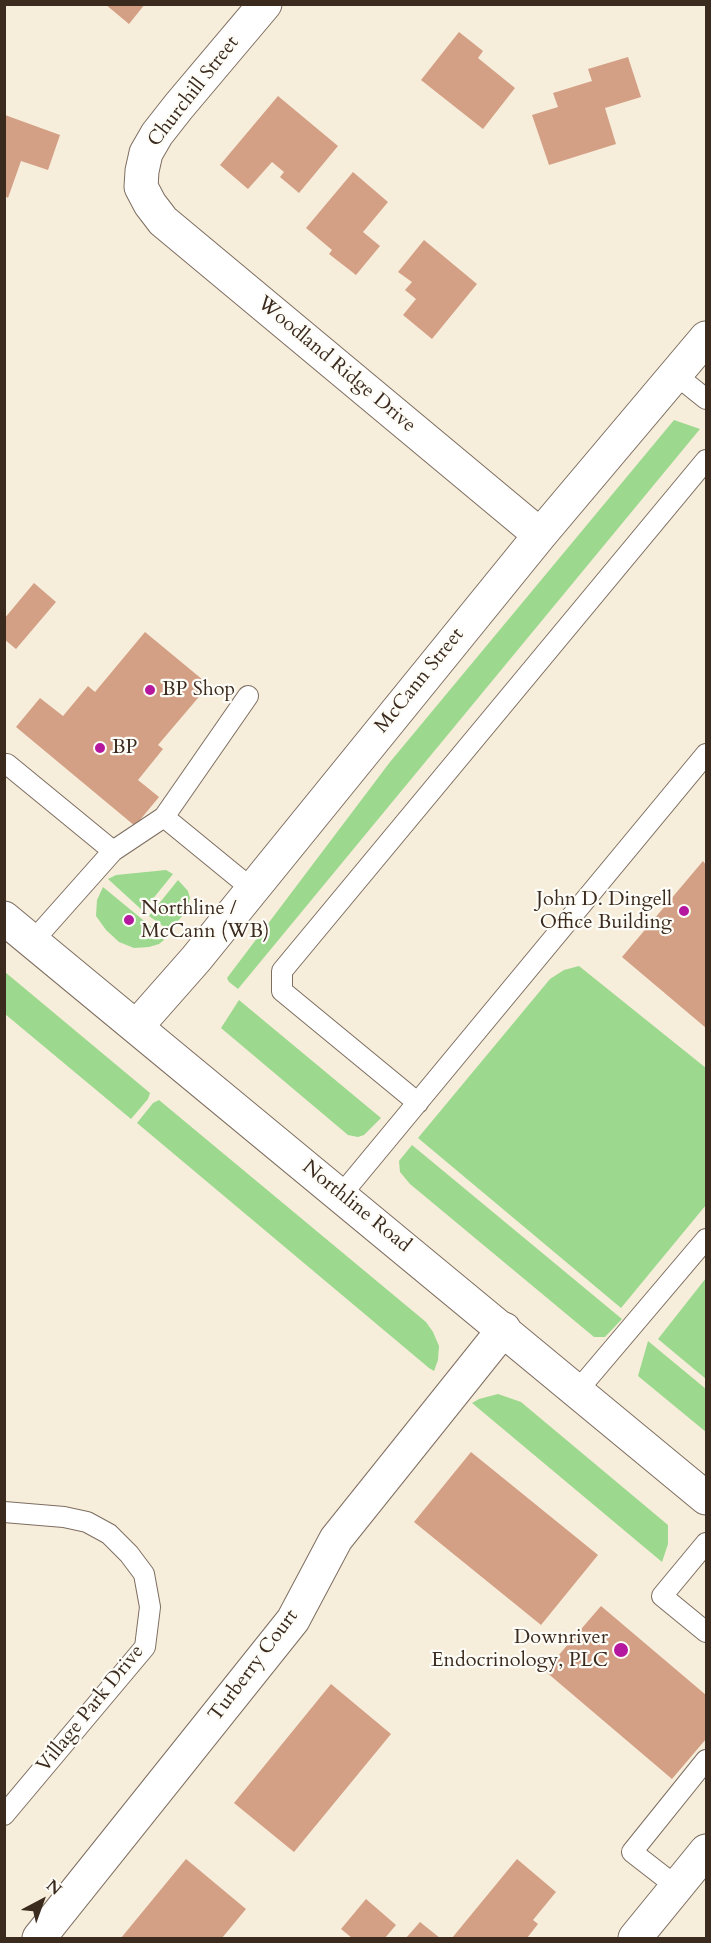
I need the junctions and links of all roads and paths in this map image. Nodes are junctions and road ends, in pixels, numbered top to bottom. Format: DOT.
graph roads {
  1 [pos="265,4"];
  2 [pos="141,187"];
  3 [pos="706,338"];
  4 [pos="676,375"];
  5 [pos="706,399"];
  6 [pos="706,460"];
  7 [pos="540,535"];
  8 [pos="248,696"];
  9 [pos="706,754"];
  10 [pos="4,767"];
  11 [pos="164,817"];
  12 [pos="113,851"];
  13 [pos="252,889"];
  14 [pos="4,918"];
  15 [pos="33,941"];
  16 [pos="137,1026"];
  17 [pos="418,1103"];
  18 [pos="341,1195"];
  19 [pos="706,1239"];
  20 [pos="504,1329"];
  21 [pos="578,1390"];
  22 [pos="706,1498"];
  23 [pos="4,1512"];
  24 [pos="706,1543"];
  25 [pos="706,1632"];
  26 [pos="706,1760"];
  27 [pos="4,1815"];
  28 [pos="706,1851"];
  29 [pos="677,1887"];
  30 [pos="39,1938"];
  31 [pos="635,1938"];
  1 -- 2 [label="street, Churchill Street"];
  2 -- 7 [label="street, Woodland Ridge Drive"];
  3 -- 4 [label="street, McCann Street"];
  4 -- 5 [label="lane"];
  4 -- 7 [label="street, McCann Street"];
  6 -- 17 [label="lane"];
  7 -- 13 [label="street, McCann Street"];
  8 -- 11 [label="lane"];
  9 -- 17 [label="lane"];
  10 -- 12 [label="lane"];
  11 -- 12 [label="lane"];
  11 -- 13 [label="lane"];
  12 -- 15 [label="lane"];
  13 -- 16 [label="street, McCann Street"];
  14 -- 15 [label="street, Northline Road"];
  15 -- 16 [label="street, Northline Road"];
  16 -- 18 [label="street, Northline Road"];
  17 -- 18 [label="lane"];
  18 -- 20 [label="street, Northline Road"];
  19 -- 21 [label="lane"];
  20 -- 21 [label="street, Northline Road"];
  20 -- 30 [label="street, Turberry Court"];
  21 -- 22 [label="street, Northline Road"];
  23 -- 27 [label="lane, Village Park Drive"];
  24 -- 25 [label="lane"];
  26 -- 29 [label="lane"];
  28 -- 29 [label="street"];
  29 -- 31 [label="street"];
}
